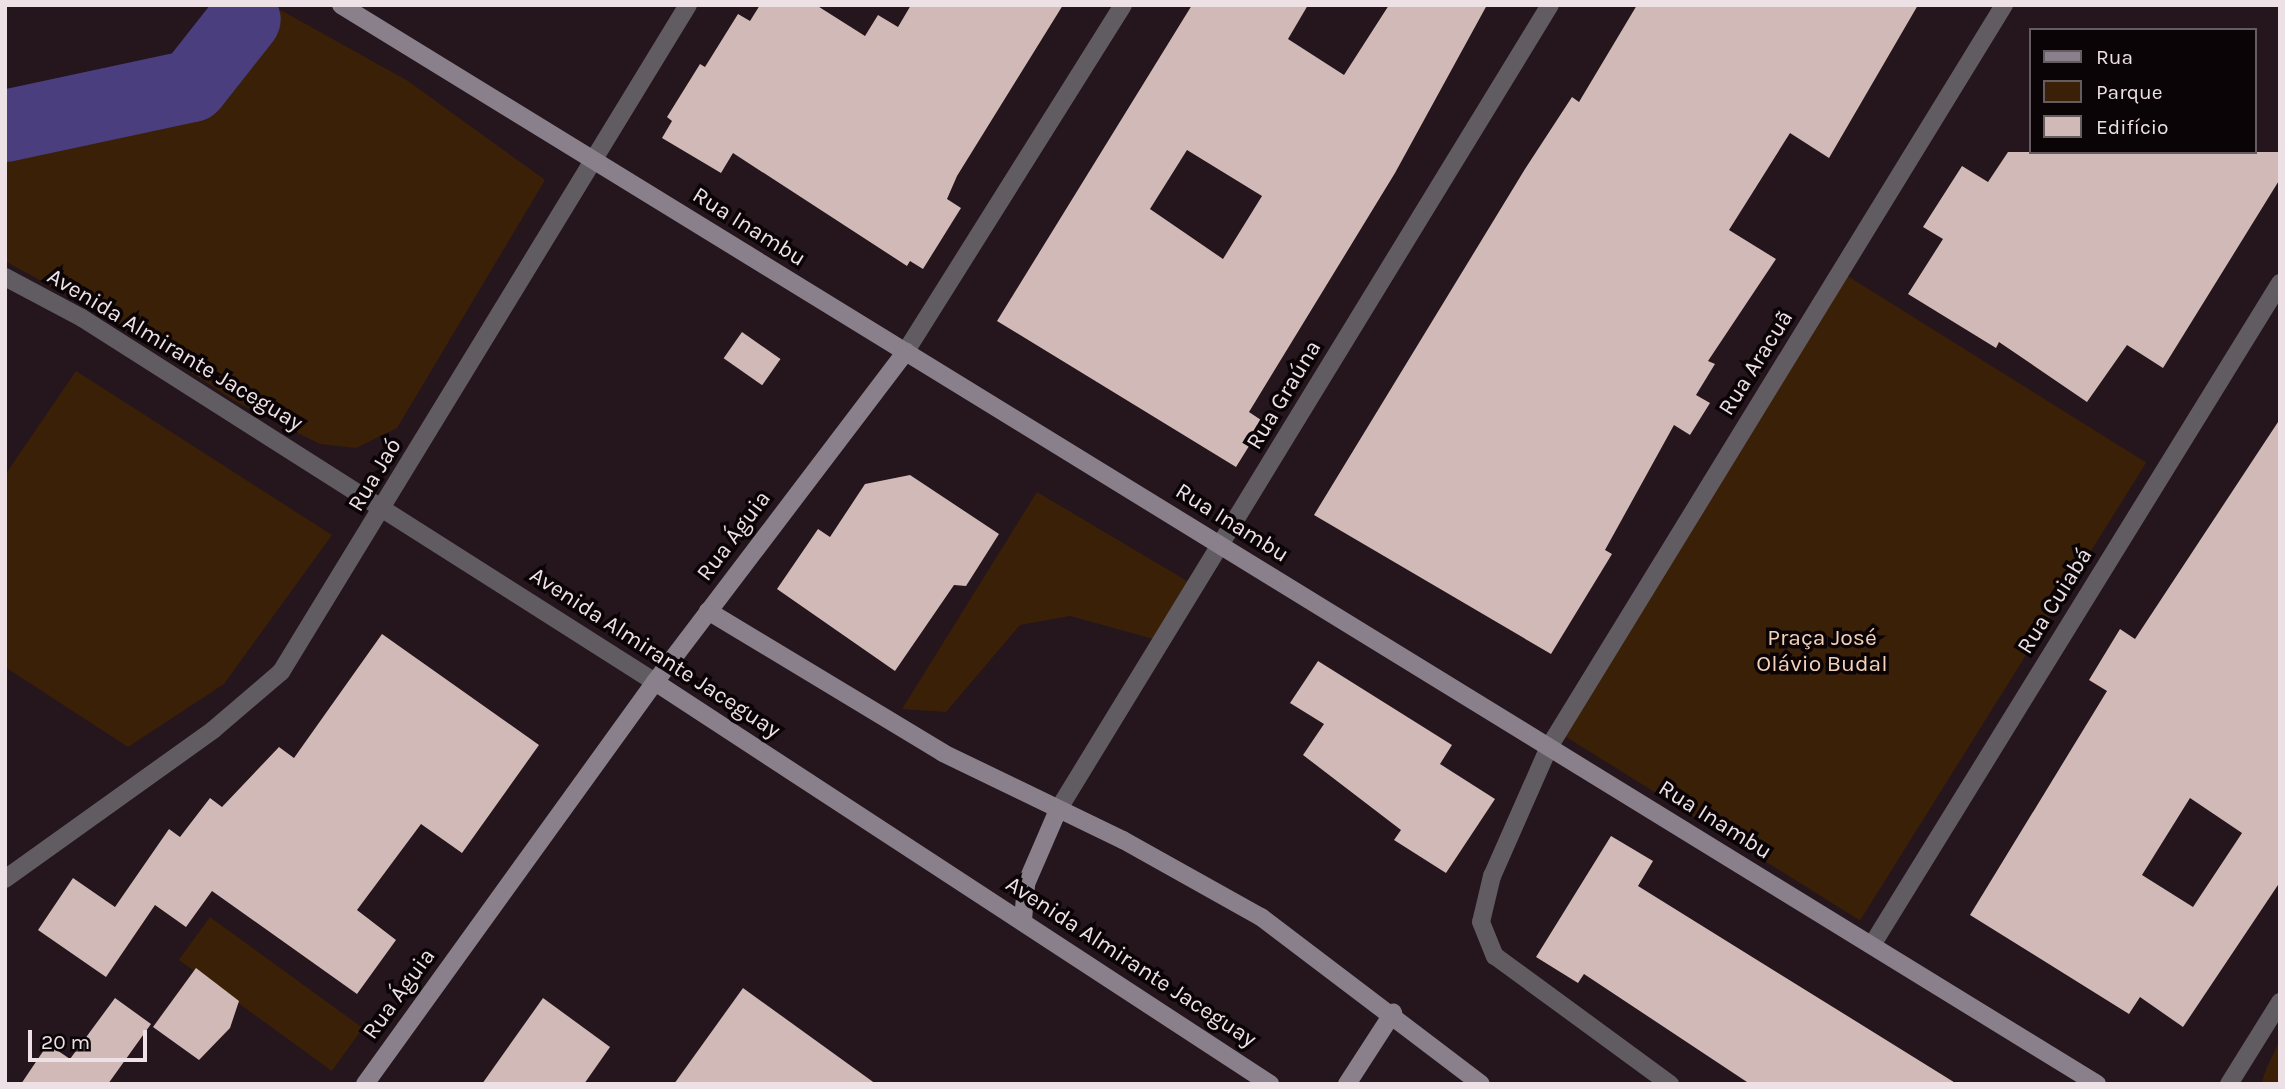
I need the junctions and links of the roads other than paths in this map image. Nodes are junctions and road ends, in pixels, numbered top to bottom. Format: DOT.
graph roads {
  1 [pos="341,5"];
  2 [pos="688,5"];
  3 [pos="1124,5"];
  4 [pos="1550,5"];
  5 [pos="2004,5"];
  6 [pos="592,159"];
  7 [pos="5,277"];
  8 [pos="2280,283"];
  9 [pos="906,351"];
  10 [pos="384,508"];
  11 [pos="1222,545"];
  12 [pos="709,611"];
  13 [pos="655,682"];
  14 [pos="1549,747"];
  15 [pos="1058,810"];
  16 [pos="5,879"];
  17 [pos="1023,920"];
  18 [pos="1872,945"];
  19 [pos="2280,1002"];
  20 [pos="1393,1013"];
  21 [pos="365,1084"];
  22 [pos="1270,1084"];
  23 [pos="1347,1084"];
  24 [pos="1481,1084"];
  25 [pos="1670,1084"];
  26 [pos="2098,1084"];
  27 [pos="2229,1084"];
  1 -- 6 [label="street, Rua Inambu"];
  2 -- 6 [label="street, Rua Jaó"];
  3 -- 9 [label="street, Rua Águia"];
  4 -- 11 [label="street, Rua Graúna"];
  5 -- 14 [label="street, Rua Aracuã"];
  6 -- 9 [label="street, Rua Inambu"];
  6 -- 10 [label="street, Rua Jaó"];
  7 -- 10 [label="street, Avenida Almirante Jaceguay"];
  8 -- 18 [label="street, Rua Cuiabá"];
  9 -- 11 [label="street, Rua Inambu"];
  9 -- 12 [label="street, Rua Águia"];
  10 -- 13 [label="street, Avenida Almirante Jaceguay"];
  10 -- 16 [label="street, Rua Jaó"];
  11 -- 14 [label="street, Rua Inambu"];
  11 -- 15 [label="street, Rua Graúna"];
  12 -- 13 [label="street, Rua Águia"];
  12 -- 15 [label="street"];
  13 -- 17 [label="street, Avenida Almirante Jaceguay"];
  13 -- 21 [label="street, Rua Águia"];
  14 -- 18 [label="street, Rua Inambu"];
  14 -- 25 [label="street, Rua Aracuã"];
  15 -- 17 [label="street"];
  15 -- 20 [label="street"];
  17 -- 22 [label="street, Avenida Almirante Jaceguay"];
  18 -- 26 [label="street, Rua Inambu"];
  19 -- 27 [label="street"];
  20 -- 23 [label="street"];
  20 -- 24 [label="street"];
}
